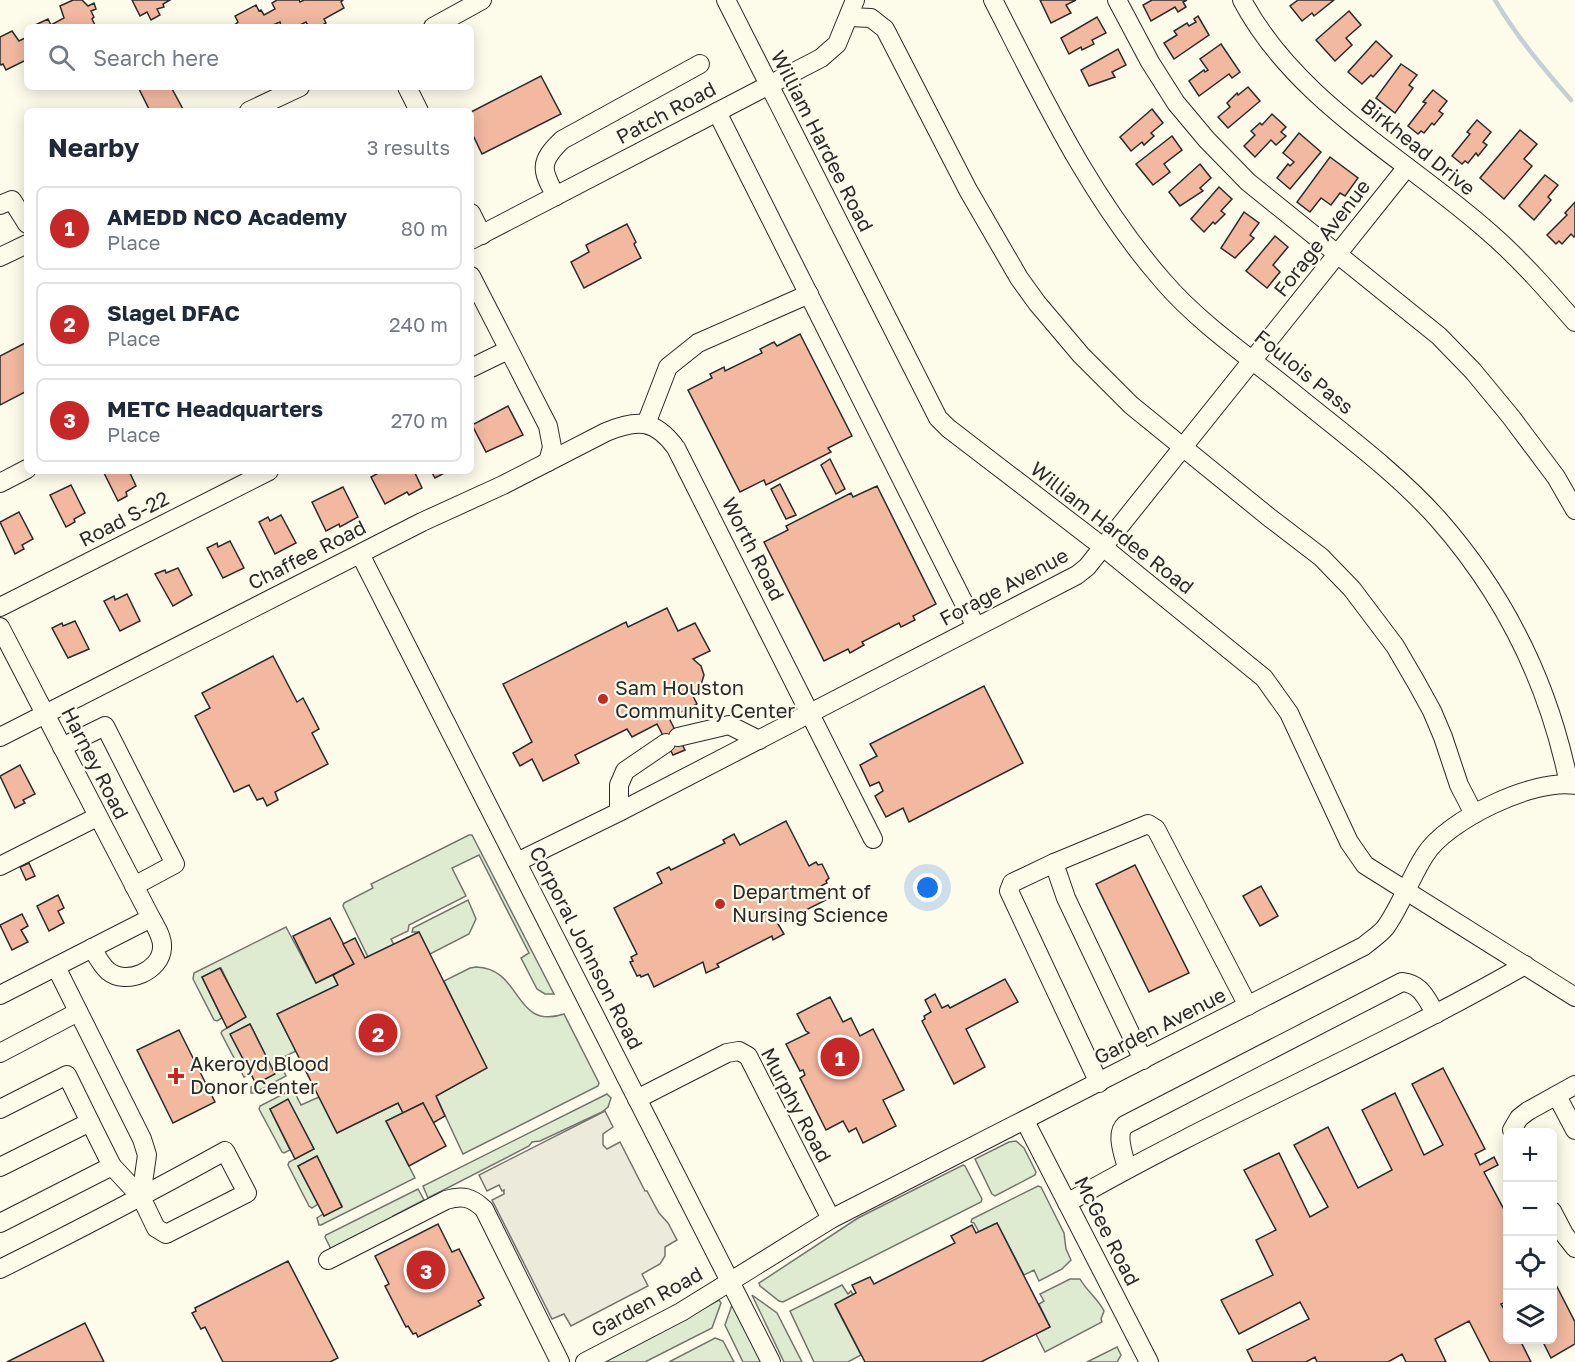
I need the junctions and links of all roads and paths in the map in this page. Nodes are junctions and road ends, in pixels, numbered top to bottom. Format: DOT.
graph roads {
  1 [pos="482,0"];
  2 [pos="726,0"];
  3 [pos="993,0"];
  4 [pos="1117,0"];
  5 [pos="1242,0"];
  6 [pos="852,9"];
  7 [pos="439,24"];
  8 [pos="700,64"];
  9 [pos="768,85"];
  10 [pos="294,90"];
  11 [pos="408,90"];
  12 [pos="255,108"];
  13 [pos="417,108"];
  14 [pos="717,112"];
  15 [pos="1407,166"];
  16 [pos="556,196"];
  17 [pos="0,205"];
  18 [pos="24,219"];
  19 [pos="476,238"];
  20 [pos="24,245"];
  21 [pos="1338,254"];
  22 [pos="0,257"];
  23 [pos="474,282"];
  24 [pos="809,294"];
  25 [pos="1575,322"];
  26 [pos="508,350"];
  27 [pos="1253,361"];
  28 [pos="474,367"];
  29 [pos="642,423"];
  30 [pos="1182,447"];
  31 [pos="548,462"];
  32 [pos="24,471"];
  33 [pos="263,474"];
  34 [pos="0,483"];
  35 [pos="1575,510"];
  36 [pos="1103,547"];
  37 [pos="360,554"];
  38 [pos="0,607"];
  39 [pos="0,627"];
  40 [pos="976,627"];
  41 [pos="811,713"];
  42 [pos="44,714"];
  43 [pos="0,737"];
  44 [pos="759,740"];
  45 [pos="62,747"];
  46 [pos="1572,785"];
  47 [pos="619,812"];
  48 [pos="1474,814"];
  49 [pos="97,817"];
  50 [pos="873,839"];
  51 [pos="517,862"];
  52 [pos="1054,863"];
  53 [pos="0,866"];
  54 [pos="134,886"];
  55 [pos="1406,892"];
  56 [pos="151,918"];
  57 [pos="93,948"];
  58 [pos="1525,965"];
  59 [pos="56,966"];
  60 [pos="0,995"];
  61 [pos="1575,997"];
  62 [pos="1248,1005"];
  63 [pos="78,1012"];
  64 [pos="1436,1014"];
  65 [pos="0,1053"];
  66 [pos="1143,1060"];
  67 [pos="1099,1083"];
  68 [pos="1575,1085"];
  69 [pos="1557,1096"];
  70 [pos="637,1099"];
  71 [pos="0,1109"];
  72 [pos="1025,1121"];
  73 [pos="90,1122"];
  74 [pos="1513,1128"];
  75 [pos="1575,1130"];
  76 [pos="112,1166"];
  77 [pos="0,1167"];
  78 [pos="1127,1168"];
  79 [pos="141,1197"];
  80 [pos="1067,1203"];
  81 [pos="831,1220"];
  82 [pos="1557,1221"];
  83 [pos="0,1222"];
  84 [pos="1575,1248"];
  85 [pos="328,1260"];
  86 [pos="0,1269"];
  87 [pos="730,1281"];
  88 [pos="560,1362"];
  89 [pos="585,1362"];
  90 [pos="771,1362"];
  91 [pos="1149,1362"];
  1 -- 7 [label="street"];
  2 -- 9 [label="street, William Hardee Road"];
  3 -- 27 [label="street, Foulois Pass"];
  4 -- 21 [label="street"];
  5 -- 15 [label="street, Birkhead Drive"];
  6 -- 9 [label="street, Patch Road"];
  6 -- 30 [label="street"];
  8 -- 16 [label="street"];
  9 -- 14 [label="street, Patch Road"];
  9 -- 36 [label="street, William Hardee Road"];
  10 -- 12 [label="street"];
  11 -- 13 [label="street"];
  14 -- 16 [label="street, Patch Road"];
  14 -- 24 [label="street"];
  15 -- 21 [label="street, Forage Avenue"];
  15 -- 25 [label="street, Birkhead Drive"];
  16 -- 19 [label="street, Patch Road"];
  17 -- 18 [label="street"];
  20 -- 22 [label="street"];
  21 -- 27 [label="street, Forage Avenue"];
  21 -- 35 [label="street"];
  23 -- 26 [label="street"];
  24 -- 29 [label="street"];
  24 -- 40 [label="street"];
  26 -- 28 [label="street"];
  26 -- 31 [label="street"];
  27 -- 30 [label="street, Forage Avenue"];
  27 -- 46 [label="street, Foulois Pass"];
  29 -- 31 [label="street, Chaffee Road"];
  29 -- 41 [label="street, Worth Road"];
  30 -- 36 [label="street, Forage Avenue"];
  30 -- 48 [label="street"];
  31 -- 37 [label="street, Chaffee Road"];
  32 -- 34 [label="street"];
  33 -- 38 [label="street, Road S-22"];
  36 -- 40 [label="street, Forage Avenue"];
  36 -- 55 [label="street, William Hardee Road"];
  37 -- 42 [label="street, Chaffee Road"];
  37 -- 51 [label="street, Corporal Johnson Road"];
  39 -- 42 [label="street, Harney Road"];
  40 -- 41 [label="street, Forage Avenue"];
  41 -- 44 [label="street, Forage Avenue"];
  41 -- 50 [label="street, Worth Road"];
  42 -- 43 [label="street, Chaffee Road"];
  42 -- 45 [label="street, Harney Road"];
  44 -- 47 [label="street, Forage Avenue"];
  44 -- 47 [label="street"];
  45 -- 49 [label="street, Harney Road"];
  45 -- 54 [label="street"];
  46 -- 48 [label="street, Garden Avenue"];
  47 -- 51 [label="street, Forage Avenue"];
  48 -- 55 [label="street, Garden Avenue"];
  49 -- 53 [label="street"];
  49 -- 54 [label="street, Harney Road"];
  51 -- 70 [label="street, Corporal Johnson Road"];
  52 -- 62 [label="street"];
  52 -- 66 [label="street"];
  52 -- 67 [label="street"];
  54 -- 56 [label="street, Harney Road"];
  55 -- 58 [label="street, William Hardee Road"];
  55 -- 62 [label="street, Garden Avenue"];
  56 -- 57 [label="street"];
  56 -- 57 [label="street, Harney Road"];
  57 -- 59 [label="street"];
  58 -- 61 [label="street, William Hardee Road"];
  58 -- 64 [label="street"];
  59 -- 60 [label="street"];
  59 -- 63 [label="street"];
  62 -- 66 [label="street, Garden Avenue"];
  63 -- 65 [label="street"];
  63 -- 79 [label="street"];
  64 -- 78 [label="street"];
  64 -- 78 [label="street"];
  66 -- 67 [label="street, Garden Avenue"];
  67 -- 72 [label="street, Garden Avenue"];
  68 -- 69 [label="street"];
  69 -- 74 [label="street"];
  69 -- 75 [label="street"];
  70 -- 81 [label="street, Murphy Road"];
  70 -- 87 [label="street, Corporal Johnson Road"];
  71 -- 73 [label="street"];
  72 -- 80 [label="street, McGee Road"];
  72 -- 81 [label="street, Garden Avenue"];
  73 -- 76 [label="street"];
  73 -- 77 [label="street"];
  76 -- 79 [label="street"];
  76 -- 83 [label="street"];
  78 -- 80 [label="street"];
  79 -- 79 [label="street"];
  79 -- 86 [label="street"];
  80 -- 91 [label="street, McGee Road"];
  81 -- 87 [label="street, Garden Avenue"];
  82 -- 84 [label="street"];
  85 -- 88 [label="street"];
  87 -- 89 [label="street, Garden Road"];
  87 -- 90 [label="street, Corporal Johnson Road"];
}
